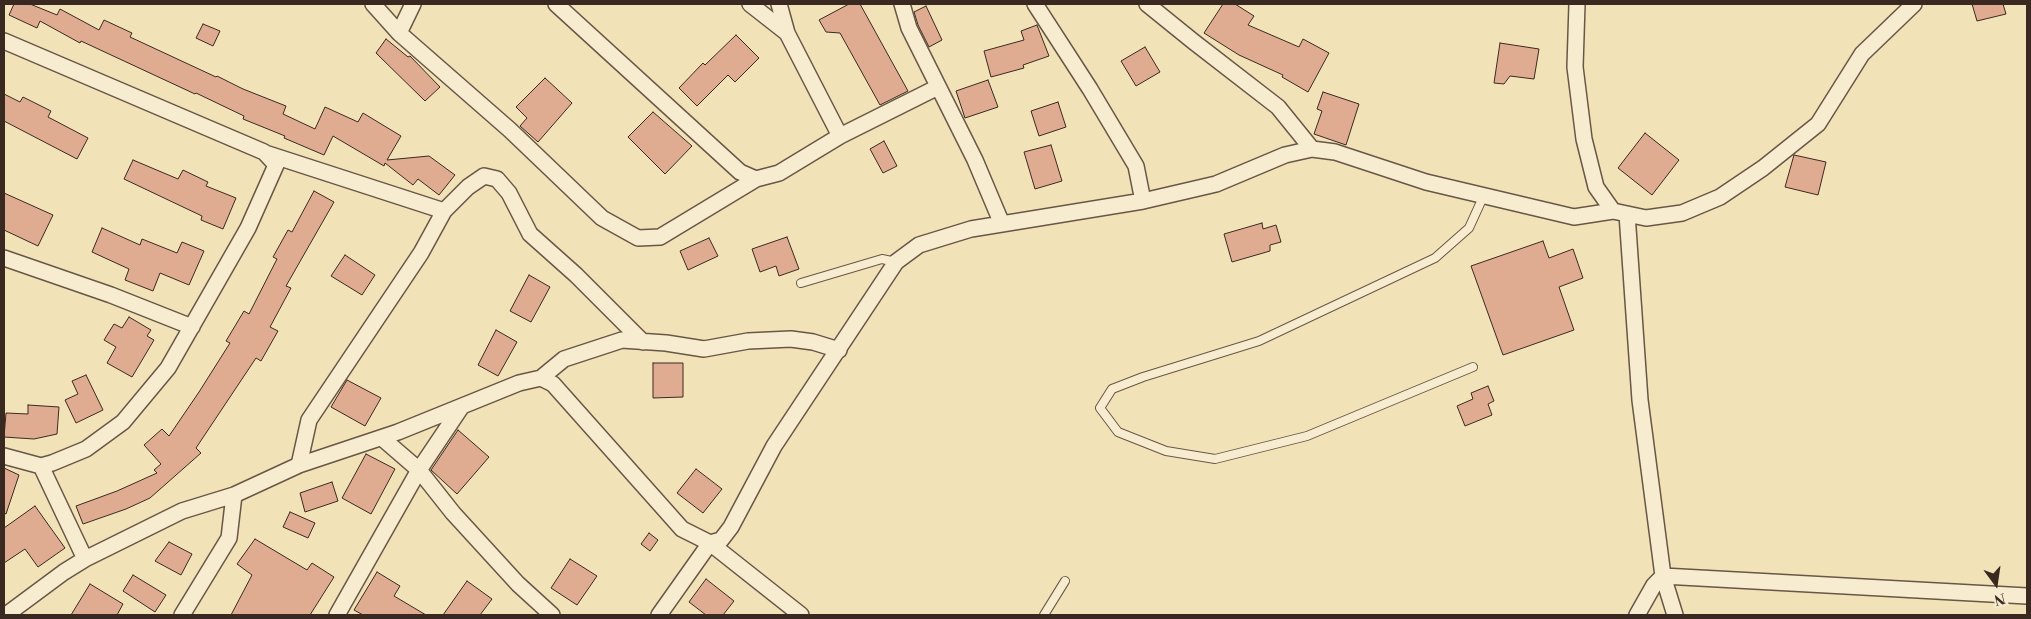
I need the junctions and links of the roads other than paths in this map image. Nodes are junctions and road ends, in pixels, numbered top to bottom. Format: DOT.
graph roads {
  1 [pos="373,4"];
  2 [pos="413,4"];
  3 [pos="556,4"];
  4 [pos="750,4"];
  5 [pos="779,4"];
  6 [pos="902,4"];
  7 [pos="1035,4"];
  8 [pos="1147,4"];
  9 [pos="1577,4"];
  10 [pos="1914,4"];
  11 [pos="399,33"];
  12 [pos="787,33"];
  13 [pos="4,42"];
  14 [pos="938,87"];
  15 [pos="840,136"];
  16 [pos="1312,149"];
  17 [pos="264,152"];
  18 [pos="756,179"];
  19 [pos="1484,196"];
  20 [pos="1143,201"];
  21 [pos="444,211"];
  22 [pos="1620,212"];
  23 [pos="1002,224"];
  24 [pos="4,258"];
  25 [pos="896,262"];
  26 [pos="801,283"];
  27 [pos="192,327"];
  28 [pos="643,342"];
  29 [pos="839,350"];
  30 [pos="1473,366"];
  31 [pos="541,378"];
  32 [pos="462,406"];
  33 [pos="382,438"];
  34 [pos="4,456"];
  35 [pos="299,465"];
  36 [pos="41,466"];
  37 [pos="419,470"];
  38 [pos="234,495"];
  39 [pos="710,542"];
  40 [pos="85,559"];
  41 [pos="1663,576"];
  42 [pos="1065,581"];
  43 [pos="2027,596"];
  44 [pos="339,614"];
  45 [pos="6,615"];
  46 [pos="182,615"];
  47 [pos="552,615"];
  48 [pos="659,615"];
  49 [pos="802,615"];
  50 [pos="1044,615"];
  51 [pos="1637,615"];
  52 [pos="1675,615"];
  1 -- 11 [label="street"];
  2 -- 11 [label="street"];
  3 -- 18 [label="street"];
  4 -- 12 [label="street"];
  5 -- 12 [label="street"];
  6 -- 14 [label="street"];
  7 -- 20 [label="street"];
  8 -- 16 [label="street"];
  9 -- 22 [label="street"];
  10 -- 22 [label="street"];
  11 -- 18 [label="street"];
  12 -- 15 [label="street"];
  13 -- 17 [label="street"];
  14 -- 15 [label="street"];
  14 -- 23 [label="street"];
  15 -- 18 [label="street"];
  16 -- 19 [label="street"];
  16 -- 20 [label="street"];
  17 -- 21 [label="street"];
  17 -- 27 [label="street"];
  19 -- 22 [label="street"];
  19 -- 30 [label="lane"];
  20 -- 23 [label="street"];
  21 -- 28 [label="street"];
  21 -- 35 [label="street"];
  22 -- 41 [label="street"];
  23 -- 25 [label="street"];
  24 -- 27 [label="street"];
  25 -- 26 [label="lane"];
  25 -- 29 [label="street"];
  27 -- 36 [label="street"];
  28 -- 29 [label="street"];
  28 -- 31 [label="street"];
  29 -- 39 [label="street"];
  31 -- 32 [label="street"];
  31 -- 39 [label="street"];
  32 -- 33 [label="street"];
  32 -- 37 [label="street"];
  33 -- 35 [label="street"];
  33 -- 37 [label="street"];
  34 -- 36 [label="street"];
  35 -- 38 [label="street"];
  36 -- 40 [label="street"];
  37 -- 44 [label="street"];
  37 -- 47 [label="street"];
  38 -- 40 [label="street"];
  38 -- 46 [label="street"];
  39 -- 48 [label="street"];
  39 -- 49 [label="street"];
  40 -- 45 [label="street"];
  41 -- 43 [label="street"];
  41 -- 51 [label="street"];
  41 -- 52 [label="street"];
  42 -- 50 [label="lane"];
}
